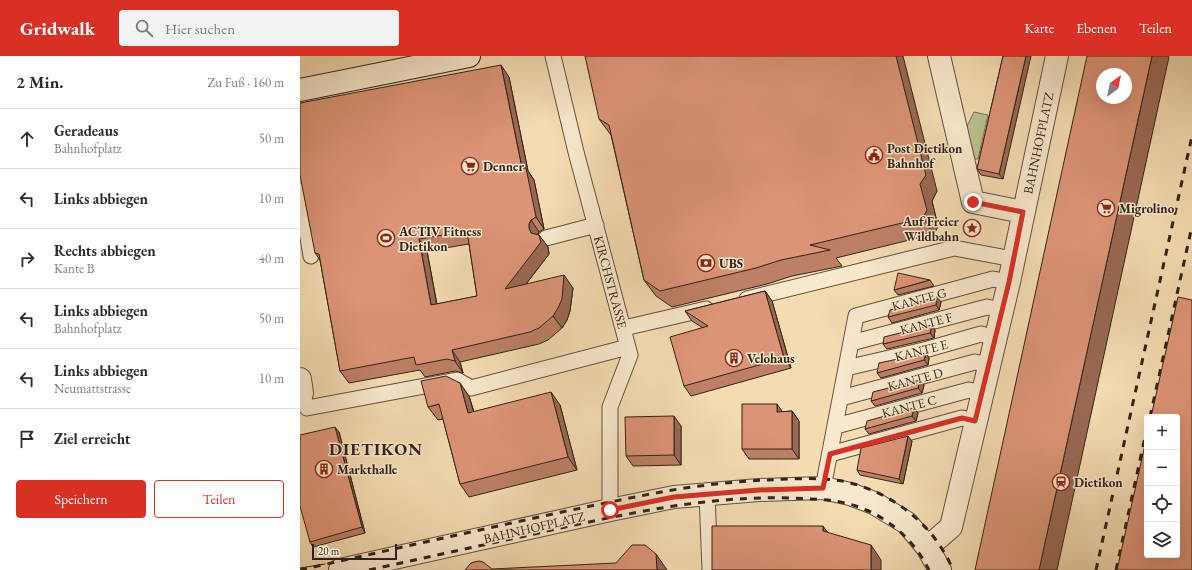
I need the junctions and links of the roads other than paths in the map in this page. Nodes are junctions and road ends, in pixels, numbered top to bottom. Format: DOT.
graph roads {
  1 [pos="469,56"];
  2 [pos="553,56"];
  3 [pos="939,56"];
  4 [pos="1057,56"];
  5 [pos="300,90"];
  6 [pos="300,190"];
  7 [pos="1023,212"];
  8 [pos="596,225"];
  9 [pos="546,238"];
  10 [pos="311,256"];
  11 [pos="1013,259"];
  12 [pos="1009,282"];
  13 [pos="732,303"];
  14 [pos="716,306"];
  15 [pos="1002,310"];
  16 [pos="624,328"];
  17 [pos="995,338"];
  18 [pos="851,343"];
  19 [pos="628,347"];
  20 [pos="989,365"];
  21 [pos="846,368"];
  22 [pos="301,386"];
  23 [pos="982,393"];
  24 [pos="841,398"];
  25 [pos="975,421"];
  26 [pos="836,426"];
  27 [pos="830,454"];
  28 [pos="823,488"];
  29 [pos="707,494"];
  30 [pos="610,510"];
  31 [pos="927,546"];
  32 [pos="340,570"];
  33 [pos="710,570"];
  34 [pos="940,570"];
  1 -- 5 [label="street"];
  2 -- 8 [label="lane, KIRCHSTRASSE"];
  3 -- 7 [label="street"];
  4 -- 7 [label="street, BAHNHOFPLATZ"];
  6 -- 10 [label="lane"];
  7 -- 11 [label="street, BAHNHOFPLATZ"];
  8 -- 9 [label="lane"];
  8 -- 16 [label="lane, KIRCHSTRASSE"];
  11 -- 12 [label="street, BAHNHOFPLATZ"];
  11 -- 13 [label="lane"];
  12 -- 15 [label="street, BAHNHOFPLATZ"];
  12 -- 18 [label="lane, KANTE G"];
  14 -- 16 [label="lane"];
  15 -- 17 [label="street, BAHNHOFPLATZ"];
  15 -- 18 [label="lane, KANTE F"];
  16 -- 19 [label="lane, KIRCHSTRASSE"];
  17 -- 20 [label="street, BAHNHOFPLATZ"];
  17 -- 21 [label="lane, KANTE E"];
  18 -- 21 [label="lane"];
  19 -- 22 [label="lane"];
  19 -- 30 [label="lane, KIRCHSTRASSE"];
  20 -- 23 [label="street, BAHNHOFPLATZ"];
  20 -- 24 [label="lane, KANTE D"];
  21 -- 24 [label="lane"];
  23 -- 25 [label="street, BAHNHOFPLATZ"];
  23 -- 26 [label="lane, KANTE C"];
  24 -- 26 [label="lane"];
  25 -- 27 [label="lane"];
  25 -- 31 [label="street, BAHNHOFPLATZ"];
  26 -- 27 [label="lane"];
  27 -- 28 [label="lane"];
  28 -- 29 [label="street, BAHNHOFPLATZ"];
  28 -- 31 [label="street, BAHNHOFPLATZ"];
  29 -- 30 [label="street, BAHNHOFPLATZ"];
  29 -- 33 [label="lane"];
  30 -- 32 [label="street, BAHNHOFPLATZ"];
  31 -- 34 [label="street, BAHNHOFPLATZ"];
}
